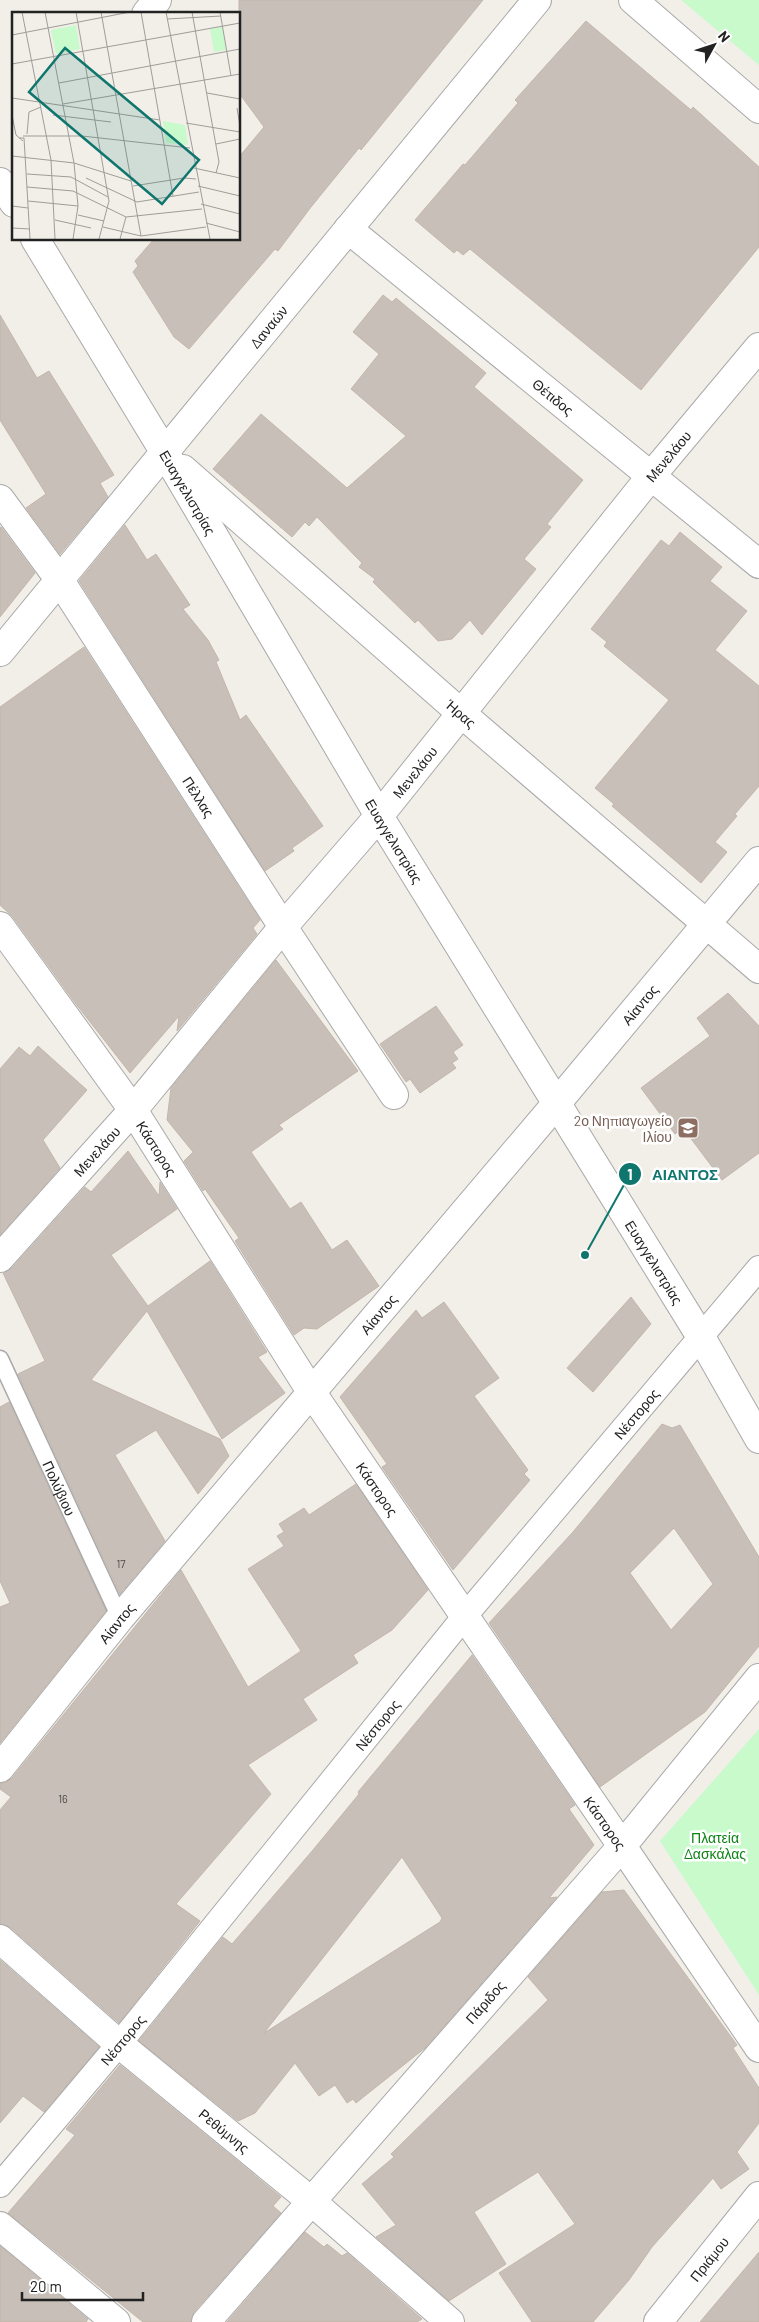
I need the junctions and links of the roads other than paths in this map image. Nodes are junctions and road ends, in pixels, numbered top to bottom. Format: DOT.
graph roads {
  1 [pos="157,0"];
  2 [pos="538,0"];
  3 [pos="633,0"];
  4 [pos="148,12"];
  5 [pos="759,109"];
  6 [pos="348,229"];
  7 [pos="36,240"];
  8 [pos="759,347"];
  9 [pos="165,453"];
  10 [pos="651,476"];
  11 [pos="0,499"];
  12 [pos="759,564"];
  13 [pos="59,579"];
  14 [pos="0,652"];
  15 [pos="461,713"];
  16 [pos="379,816"];
  17 [pos="759,861"];
  18 [pos="706,924"];
  19 [pos="0,926"];
  20 [pos="283,927"];
  21 [pos="759,969"];
  22 [pos="394,1095"];
  23 [pos="556,1104"];
  24 [pos="133,1110"];
  25 [pos="0,1258"];
  26 [pos="759,1268"];
  27 [pos="701,1337"];
  28 [pos="0,1359"];
  29 [pos="312,1393"];
  30 [pos="759,1439"];
  31 [pos="464,1617"];
  32 [pos="120,1618"];
  33 [pos="759,1678"];
  34 [pos="0,1768"];
  35 [pos="622,1846"];
  36 [pos="0,1938"];
  37 [pos="119,2044"];
  38 [pos="759,2048"];
  39 [pos="0,2185"];
  40 [pos="759,2196"];
  41 [pos="311,2201"];
  42 [pos="0,2226"];
  43 [pos="116,2322"];
  44 [pos="206,2322"];
  45 [pos="450,2322"];
  46 [pos="658,2322"];
  1 -- 4 [label="street"];
  2 -- 6 [label="street, Δαναών"];
  3 -- 5 [label="street"];
  6 -- 9 [label="street, Δαναών"];
  6 -- 10 [label="street, Θέτιδος"];
  7 -- 9 [label="street, Ευαγγελιστρίας"];
  8 -- 10 [label="street, Μενελάου"];
  9 -- 13 [label="street, Δαναών"];
  9 -- 15 [label="street, Ήρας"];
  9 -- 16 [label="street, Ευαγγελιστρίας"];
  10 -- 12 [label="street, Θέτιδος"];
  10 -- 15 [label="street, Μενελάου"];
  11 -- 13 [label="street, Πέλλας"];
  13 -- 14 [label="street, Δαναών"];
  13 -- 20 [label="street, Πέλλας"];
  15 -- 16 [label="street, Μενελάου"];
  15 -- 18 [label="street, Ήρας"];
  16 -- 20 [label="street, Μενελάου"];
  16 -- 23 [label="street, Ευαγγελιστρίας"];
  17 -- 18 [label="street, Αίαντος"];
  18 -- 21 [label="street, Ήρας"];
  18 -- 23 [label="street, Αίαντος"];
  19 -- 24 [label="street, Κάστορος"];
  20 -- 22 [label="street, Πέλλας"];
  20 -- 24 [label="street, Μενελάου"];
  23 -- 27 [label="street, Ευαγγελιστρίας"];
  23 -- 29 [label="street, Αίαντος"];
  24 -- 25 [label="street, Μενελάου"];
  24 -- 29 [label="street, Κάστορος"];
  26 -- 27 [label="street, Νέστορος"];
  27 -- 30 [label="street, Ευαγγελιστρίας"];
  27 -- 31 [label="street, Νέστορος"];
  28 -- 32 [label="lane, Πολύβιου"];
  29 -- 31 [label="street, Κάστορος"];
  29 -- 32 [label="street, Αίαντος"];
  31 -- 35 [label="street, Κάστορος"];
  31 -- 37 [label="street, Νέστορος"];
  32 -- 34 [label="street, Αίαντος"];
  33 -- 35 [label="street, Πάριδος"];
  35 -- 38 [label="street, Κάστορος"];
  35 -- 41 [label="street, Πάριδος"];
  36 -- 37 [label="street, Ρεθύμνης"];
  37 -- 39 [label="street, Νέστορος"];
  37 -- 41 [label="street, Ρεθύμνης"];
  40 -- 46 [label="street, Πριάμου"];
  41 -- 44 [label="street, Πάριδος"];
  41 -- 45 [label="street, Ρεθύμνης"];
  42 -- 43 [label="street"];
}
